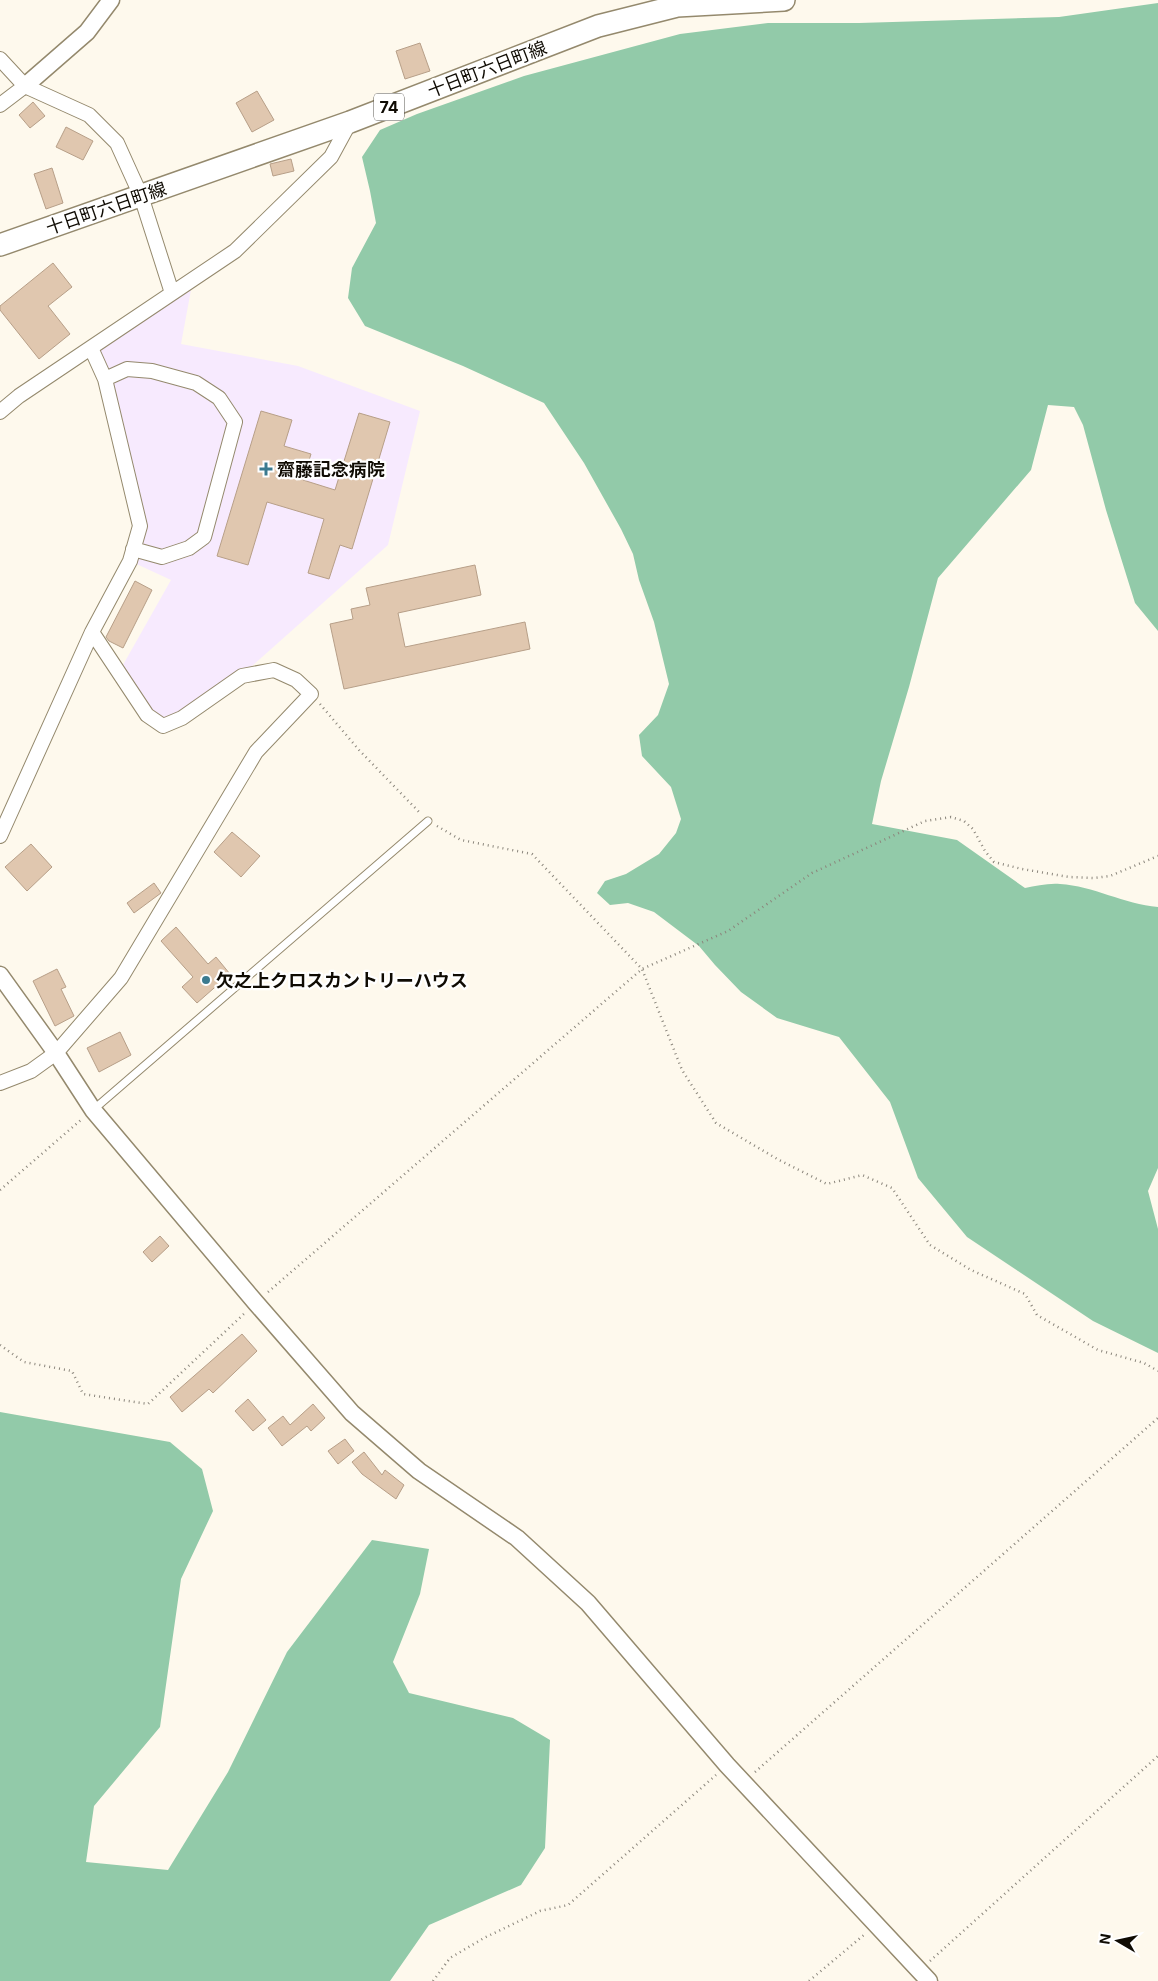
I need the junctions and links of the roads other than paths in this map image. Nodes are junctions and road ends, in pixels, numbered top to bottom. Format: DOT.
graph roads {
  1 [pos="111,0"];
  2 [pos="784,0"];
  3 [pos="0,60"];
  4 [pos="25,86"];
  5 [pos="0,105"];
  6 [pos="350,122"];
  7 [pos="141,196"];
  8 [pos="0,245"];
  9 [pos="172,293"];
  10 [pos="91,348"];
  11 [pos="105,379"];
  12 [pos="0,412"];
  13 [pos="133,549"];
  14 [pos="92,632"];
  15 [pos="428,821"];
  16 [pos="0,836"];
  17 [pos="0,975"];
  18 [pos="56,1053"];
  19 [pos="0,1083"];
  20 [pos="93,1110"];
  21 [pos="925,1975"];
  1 -- 4 [label="street"];
  2 -- 6 [label="main road, 十日町六日町線 / 74"];
  3 -- 4 [label="street"];
  4 -- 5 [label="street"];
  4 -- 7 [label="street"];
  6 -- 7 [label="main road, 十日町六日町線 / 74"];
  6 -- 9 [label="street"];
  7 -- 8 [label="main road, 十日町六日町線 / 74"];
  7 -- 9 [label="street"];
  9 -- 10 [label="street"];
  10 -- 11 [label="street"];
  10 -- 12 [label="street"];
  11 -- 13 [label="street"];
  11 -- 13 [label="street"];
  13 -- 14 [label="street"];
  14 -- 16 [label="street"];
  14 -- 18 [label="street"];
  15 -- 20 [label="lane"];
  17 -- 18 [label="street"];
  18 -- 19 [label="street"];
  18 -- 20 [label="street"];
  20 -- 21 [label="street"];
}
